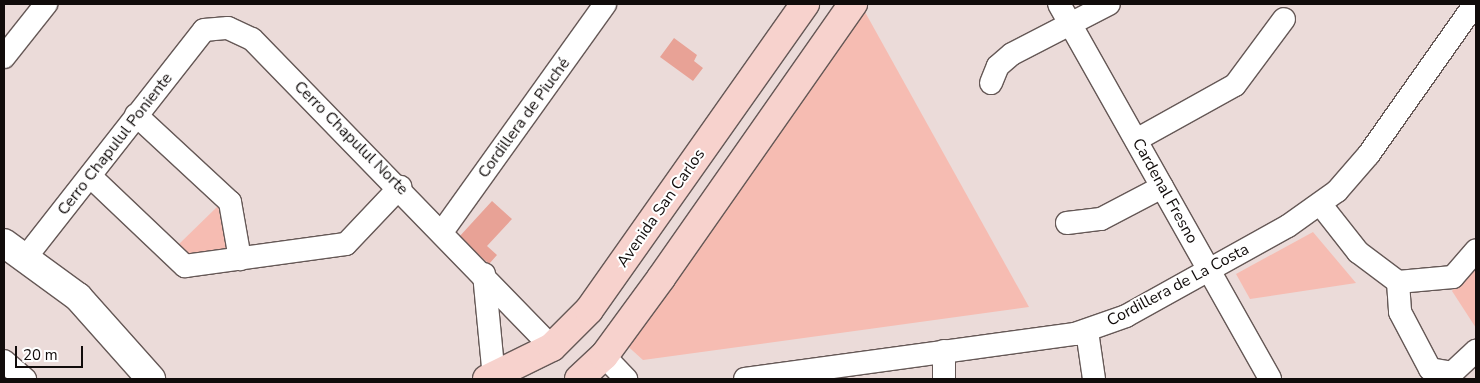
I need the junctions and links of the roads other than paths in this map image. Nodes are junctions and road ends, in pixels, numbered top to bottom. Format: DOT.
graph roads {
  1 [pos="46,4"];
  2 [pos="606,4"];
  3 [pos="805,4"];
  4 [pos="853,4"];
  5 [pos="1109,4"];
  6 [pos="1475,4"];
  7 [pos="1064,13"];
  8 [pos="1284,19"];
  9 [pos="204,30"];
  10 [pos="4,57"];
  11 [pos="991,83"];
  12 [pos="136,115"];
  13 [pos="1136,140"];
  14 [pos="90,176"];
  15 [pos="1162,186"];
  16 [pos="400,187"];
  17 [pos="1321,205"];
  18 [pos="1067,223"];
  19 [pos="442,232"];
  20 [pos="15,250"];
  21 [pos="1476,251"];
  22 [pos="240,259"];
  23 [pos="1210,270"];
  24 [pos="484,274"];
  25 [pos="1398,282"];
  26 [pos="1087,331"];
  27 [pos="552,347"];
  28 [pos="944,351"];
  29 [pos="1476,351"];
  30 [pos="604,356"];
  31 [pos="4,361"];
  32 [pos="789,376"];
  33 [pos="490,378"];
  34 [pos="25,379"];
  35 [pos="151,379"];
  36 [pos="579,379"];
  37 [pos="626,379"];
  38 [pos="745,379"];
  39 [pos="944,379"];
  40 [pos="1094,379"];
  41 [pos="1270,379"];
  1 -- 10 [label="street"];
  2 -- 19 [label="street, Cordillera de Piuché"];
  3 -- 27 [label="main road, Avenida San Carlos"];
  4 -- 30 [label="main road"];
  5 -- 7 [label="street"];
  6 -- 17 [label="street, Cordillera de La Costa"];
  7 -- 11 [label="street"];
  7 -- 13 [label="street, Cardenal Fresno"];
  8 -- 13 [label="street"];
  9 -- 12 [label="street, Cerro Chapulul Poniente"];
  9 -- 16 [label="street, Cerro Chapulul Norte"];
  12 -- 14 [label="street, Cerro Chapulul Poniente"];
  12 -- 22 [label="street"];
  13 -- 15 [label="street, Cardenal Fresno"];
  14 -- 20 [label="street, Cerro Chapulul Poniente"];
  14 -- 22 [label="street"];
  15 -- 18 [label="street"];
  15 -- 23 [label="street, Cardenal Fresno"];
  16 -- 19 [label="street, Cerro Chapulul Norte"];
  16 -- 22 [label="street"];
  17 -- 23 [label="street, Cordillera de La Costa"];
  17 -- 25 [label="street"];
  19 -- 24 [label="street, Cerro Chapulul Norte"];
  20 -- 35 [label="street"];
  21 -- 25 [label="street"];
  23 -- 26 [label="street, Cordillera de La Costa"];
  23 -- 41 [label="street, Cardenal Fresno"];
  24 -- 27 [label="street, Cerro Chapulul Norte"];
  24 -- 33 [label="street"];
  25 -- 29 [label="street"];
  26 -- 28 [label="street, Cordillera de La Costa"];
  26 -- 40 [label="street"];
  27 -- 33 [label="main road, Avenida San Carlos"];
  28 -- 32 [label="street, Cordillera de La Costa"];
  28 -- 39 [label="street"];
  30 -- 36 [label="main road"];
  30 -- 37 [label="street"];
  31 -- 34 [label="street"];
  32 -- 38 [label="street, Cordillera de La Costa"];
}
